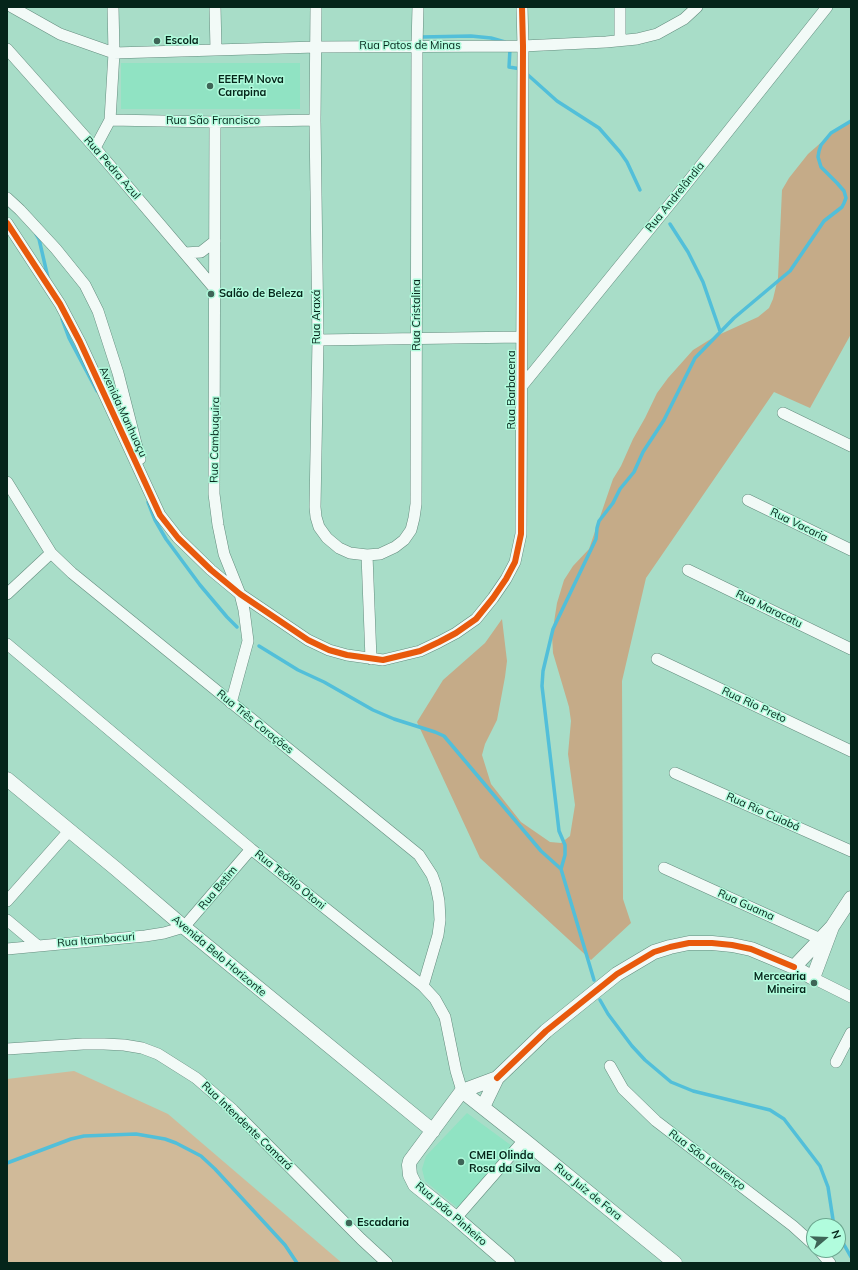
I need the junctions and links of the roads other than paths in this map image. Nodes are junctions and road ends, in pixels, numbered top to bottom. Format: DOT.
graph roads {
  1 [pos="12,7"];
  2 [pos="113,7"];
  3 [pos="215,7"];
  4 [pos="316,7"];
  5 [pos="418,7"];
  6 [pos="522,7"];
  7 [pos="620,7"];
  8 [pos="697,7"];
  9 [pos="827,7"];
  10 [pos="620,40"];
  11 [pos="417,46"];
  12 [pos="523,46"];
  13 [pos="316,47"];
  14 [pos="7,49"];
  15 [pos="216,50"];
  16 [pos="114,54"];
  17 [pos="110,120"];
  18 [pos="315,120"];
  19 [pos="215,122"];
  20 [pos="95,148"];
  21 [pos="7,198"];
  22 [pos="7,223"];
  23 [pos="215,241"];
  24 [pos="185,253"];
  25 [pos="215,289"];
  26 [pos="522,337"];
  27 [pos="417,338"];
  28 [pos="318,340"];
  29 [pos="522,386"];
  30 [pos="783,413"];
  31 [pos="851,446"];
  32 [pos="7,482"];
  33 [pos="146,483"];
  34 [pos="748,500"];
  35 [pos="851,550"];
  36 [pos="51,553"];
  37 [pos="368,555"];
  38 [pos="688,570"];
  39 [pos="7,594"];
  40 [pos="240,594"];
  41 [pos="7,644"];
  42 [pos="851,649"];
  43 [pos="371,659"];
  44 [pos="656,659"];
  45 [pos="231,703"];
  46 [pos="851,751"];
  47 [pos="675,773"];
  48 [pos="7,779"];
  49 [pos="69,831"];
  50 [pos="251,848"];
  51 [pos="851,851"];
  52 [pos="664,868"];
  53 [pos="851,899"];
  54 [pos="7,900"];
  55 [pos="7,920"];
  56 [pos="184,927"];
  57 [pos="823,940"];
  58 [pos="38,946"];
  59 [pos="7,949"];
  60 [pos="794,968"];
  61 [pos="813,978"];
  62 [pos="423,986"];
  63 [pos="851,997"];
  64 [pos="851,1033"];
  65 [pos="7,1049"];
  66 [pos="836,1062"];
  67 [pos="610,1066"];
  68 [pos="497,1078"];
  69 [pos="462,1091"];
  70 [pos="483,1107"];
  71 [pos="448,1110"];
  72 [pos="433,1132"];
  73 [pos="524,1140"];
  74 [pos="456,1218"];
  75 [pos="806,1238"];
  76 [pos="387,1263"];
  77 [pos="508,1263"];
  78 [pos="675,1263"];
  1 -- 16 [label="street"];
  2 -- 16 [label="street"];
  3 -- 15 [label="street"];
  4 -- 13 [label="street, Rua Araxá"];
  5 -- 11 [label="street, Rua Cristalina"];
  6 -- 12 [label="street, Rua Barbacena"];
  7 -- 10 [label="street"];
  8 -- 10 [label="street, Rua Patos de Minas"];
  9 -- 29 [label="street, Rua Andrelândia"];
  10 -- 12 [label="street, Rua Patos de Minas"];
  11 -- 12 [label="street, Rua Patos de Minas"];
  11 -- 13 [label="street, Rua Patos de Minas"];
  11 -- 27 [label="street, Rua Cristalina"];
  12 -- 26 [label="street, Rua Barbacena"];
  13 -- 15 [label="street, Rua Patos de Minas"];
  13 -- 18 [label="street, Rua Araxá"];
  14 -- 20 [label="street, Rua Pedra Azul"];
  15 -- 16 [label="street, Rua Patos de Minas"];
  16 -- 17 [label="street"];
  17 -- 19 [label="street, Rua São Francisco"];
  17 -- 20 [label="street"];
  18 -- 19 [label="street, Rua São Francisco"];
  18 -- 28 [label="street, Rua Araxá"];
  19 -- 23 [label="street, Rua Cambuquira"];
  20 -- 24 [label="street, Rua Pedra Azul"];
  21 -- 33 [label="street, Avenida Manhuaçu"];
  22 -- 33 [label="street, Avenida Manhuaçu"];
  23 -- 24 [label="street"];
  23 -- 25 [label="street, Rua Cambuquira"];
  24 -- 25 [label="street, Rua Pedra Azul"];
  25 -- 40 [label="street, Rua Cambuquira"];
  26 -- 27 [label="street"];
  26 -- 29 [label="street, Rua Barbacena"];
  27 -- 28 [label="street"];
  27 -- 37 [label="street, Rua Cristalina"];
  28 -- 37 [label="street, Rua Araxá"];
  29 -- 43 [label="street, Rua Barbacena"];
  30 -- 31 [label="street"];
  32 -- 36 [label="street, Rua Três Corações"];
  33 -- 40 [label="street, Avenida Manhuaçu"];
  34 -- 35 [label="street, Rua Vacaria"];
  36 -- 39 [label="street"];
  36 -- 45 [label="street, Rua Três Corações"];
  37 -- 43 [label="street"];
  38 -- 42 [label="street, Rua Maracatu"];
  40 -- 43 [label="street"];
  40 -- 45 [label="street"];
  41 -- 50 [label="street, Rua Teófilo Otoni"];
  44 -- 46 [label="street, Rua Rio Preto"];
  45 -- 62 [label="street, Rua Três Corações"];
  47 -- 51 [label="street, Rua Rio Cuiabá"];
  48 -- 49 [label="street, Avenida Belo Horizonte"];
  49 -- 54 [label="street"];
  49 -- 56 [label="street, Avenida Belo Horizonte"];
  50 -- 56 [label="street, Rua Betim"];
  50 -- 62 [label="street, Rua Teófilo Otoni"];
  52 -- 57 [label="street, Rua Guama"];
  53 -- 57 [label="street"];
  55 -- 58 [label="street"];
  56 -- 58 [label="street, Rua Itambacuri"];
  56 -- 72 [label="street, Avenida Belo Horizonte"];
  57 -- 60 [label="street"];
  57 -- 61 [label="street"];
  58 -- 59 [label="street, Rua Itambacuri"];
  60 -- 61 [label="street"];
  60 -- 68 [label="street"];
  61 -- 63 [label="street"];
  62 -- 69 [label="street, Rua Teófilo Otoni"];
  64 -- 66 [label="street"];
  65 -- 76 [label="street, Rua Intendente Camará"];
  67 -- 75 [label="street, Rua São Lourenço"];
  68 -- 69 [label="street"];
  68 -- 70 [label="street"];
  69 -- 70 [label="street, Rua Juiz de Fora"];
  69 -- 71 [label="street"];
  70 -- 71 [label="street"];
  70 -- 73 [label="street, Rua Juiz de Fora"];
  71 -- 72 [label="street"];
  72 -- 74 [label="street, Rua João Pinheiro"];
  73 -- 74 [label="street"];
  73 -- 78 [label="street, Rua Juiz de Fora"];
  74 -- 77 [label="street, Rua João Pinheiro"];
}
